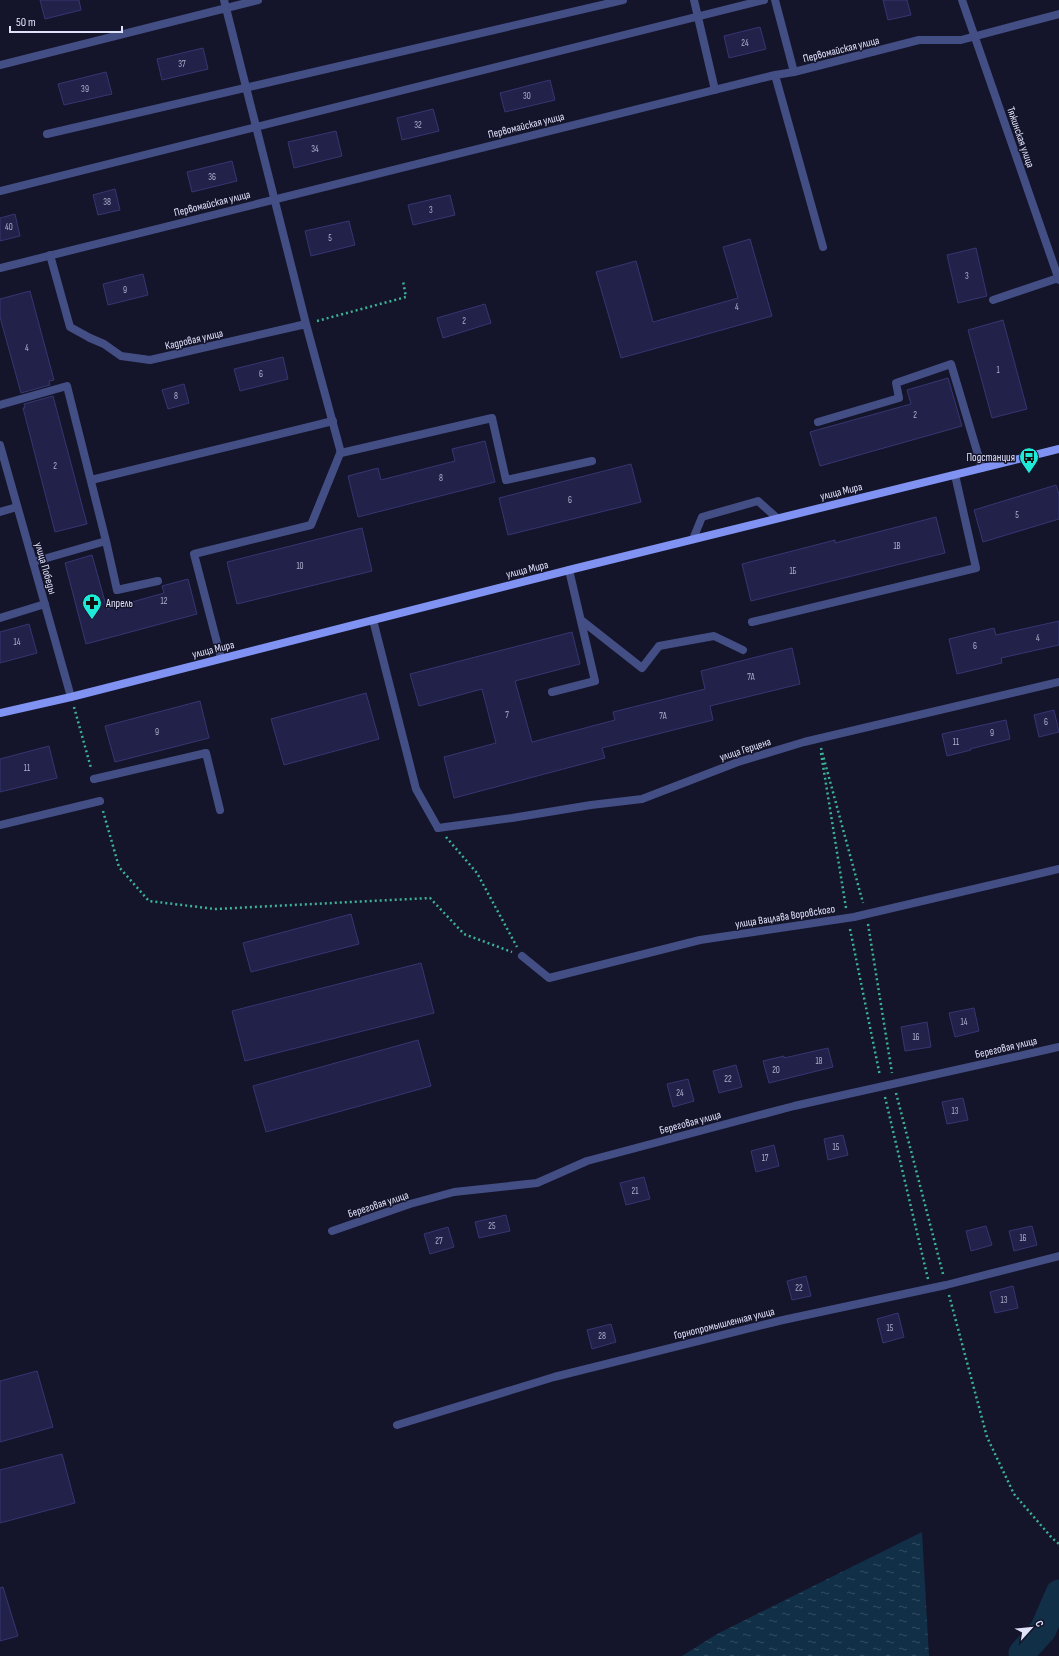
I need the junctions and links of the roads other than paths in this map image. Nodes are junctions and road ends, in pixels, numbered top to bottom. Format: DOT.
graph roads {
  1 [pos="258,0"];
  2 [pos="623,0"];
  3 [pos="694,0"];
  4 [pos="764,0"];
  5 [pos="775,0"];
  6 [pos="962,0"];
  7 [pos="225,4"];
  8 [pos="1059,14"];
  9 [pos="698,17"];
  10 [pos="974,36"];
  11 [pos="0,65"];
  12 [pos="794,72"];
  13 [pos="775,75"];
  14 [pos="246,88"];
  15 [pos="715,90"];
  16 [pos="257,127"];
  17 [pos="47,134"];
  18 [pos="0,191"];
  19 [pos="275,199"];
  20 [pos="823,247"];
  21 [pos="50,256"];
  22 [pos="0,268"];
  23 [pos="1058,279"];
  24 [pos="993,300"];
  25 [pos="306,324"];
  26 [pos="0,405"];
  27 [pos="333,421"];
  28 [pos="818,422"];
  29 [pos="0,445"];
  30 [pos="1059,448"];
  31 [pos="341,452"];
  32 [pos="592,461"];
  33 [pos="982,468"];
  34 [pos="955,475"];
  35 [pos="91,480"];
  36 [pos="17,507"];
  37 [pos="0,512"];
  38 [pos="777,518"];
  39 [pos="693,539"];
  40 [pos="106,541"];
  41 [pos="33,562"];
  42 [pos="569,570"];
  43 [pos="158,581"];
  44 [pos="45,604"];
  45 [pos="0,618"];
  46 [pos="372,620"];
  47 [pos="581,620"];
  48 [pos="752,622"];
  49 [pos="743,650"];
  50 [pos="221,658"];
  51 [pos="1059,682"];
  52 [pos="552,692"];
  53 [pos="71,697"];
  54 [pos="0,713"];
  55 [pos="94,778"];
  56 [pos="100,801"];
  57 [pos="220,810"];
  58 [pos="0,825"];
  59 [pos="1059,868"];
  60 [pos="522,956"];
  61 [pos="1059,1046"];
  62 [pos="332,1230"];
  63 [pos="1059,1256"];
  64 [pos="397,1425"];
  1 -- 7 [label="street"];
  2 -- 14 [label="street"];
  3 -- 9 [label="street"];
  4 -- 9 [label="street"];
  5 -- 12 [label="street"];
  6 -- 10 [label="street, Тяжинская улица"];
  7 -- 11 [label="street"];
  7 -- 14 [label="street"];
  8 -- 10 [label="street, Первомайская улица"];
  9 -- 15 [label="street"];
  9 -- 16 [label="street"];
  10 -- 12 [label="street, Первомайская улица"];
  10 -- 23 [label="street, Тяжинская улица"];
  12 -- 13 [label="street, Первомайская улица"];
  13 -- 15 [label="street, Первомайская улица"];
  13 -- 20 [label="street"];
  14 -- 16 [label="street"];
  14 -- 17 [label="street"];
  15 -- 19 [label="street, Первомайская улица"];
  16 -- 18 [label="street"];
  16 -- 19 [label="street"];
  19 -- 21 [label="street, Первомайская улица"];
  19 -- 25 [label="street"];
  21 -- 22 [label="street, Первомайская улица"];
  21 -- 25 [label="street, Кадровая улица"];
  23 -- 24 [label="street"];
  25 -- 27 [label="street"];
  26 -- 35 [label="street"];
  27 -- 31 [label="street"];
  27 -- 35 [label="street"];
  28 -- 33 [label="street"];
  29 -- 36 [label="street, улица Победы"];
  30 -- 33 [label="main road, улица Мира"];
  31 -- 32 [label="street"];
  31 -- 50 [label="street"];
  33 -- 34 [label="main road, улица Мира"];
  34 -- 38 [label="main road, улица Мира"];
  34 -- 48 [label="street"];
  35 -- 40 [label="street"];
  36 -- 37 [label="street"];
  36 -- 41 [label="street, улица Победы"];
  38 -- 39 [label="main road, улица Мира"];
  38 -- 39 [label="street"];
  39 -- 42 [label="main road, улица Мира"];
  40 -- 41 [label="street"];
  40 -- 43 [label="street"];
  41 -- 44 [label="street, улица Победы"];
  42 -- 46 [label="main road, улица Мира"];
  42 -- 47 [label="street"];
  44 -- 45 [label="street"];
  44 -- 53 [label="street, улица Победы"];
  46 -- 50 [label="main road, улица Мира"];
  46 -- 51 [label="street, улица Герцена"];
  47 -- 49 [label="street"];
  47 -- 52 [label="street"];
  50 -- 53 [label="main road, улица Мира"];
  53 -- 54 [label="main road, улица Мира"];
  55 -- 57 [label="street"];
  56 -- 58 [label="street"];
  59 -- 60 [label="street, улица Вацлава Воровского"];
  61 -- 62 [label="street, Береговая улица"];
  63 -- 64 [label="street, Горнопромышленная улица"];
}
